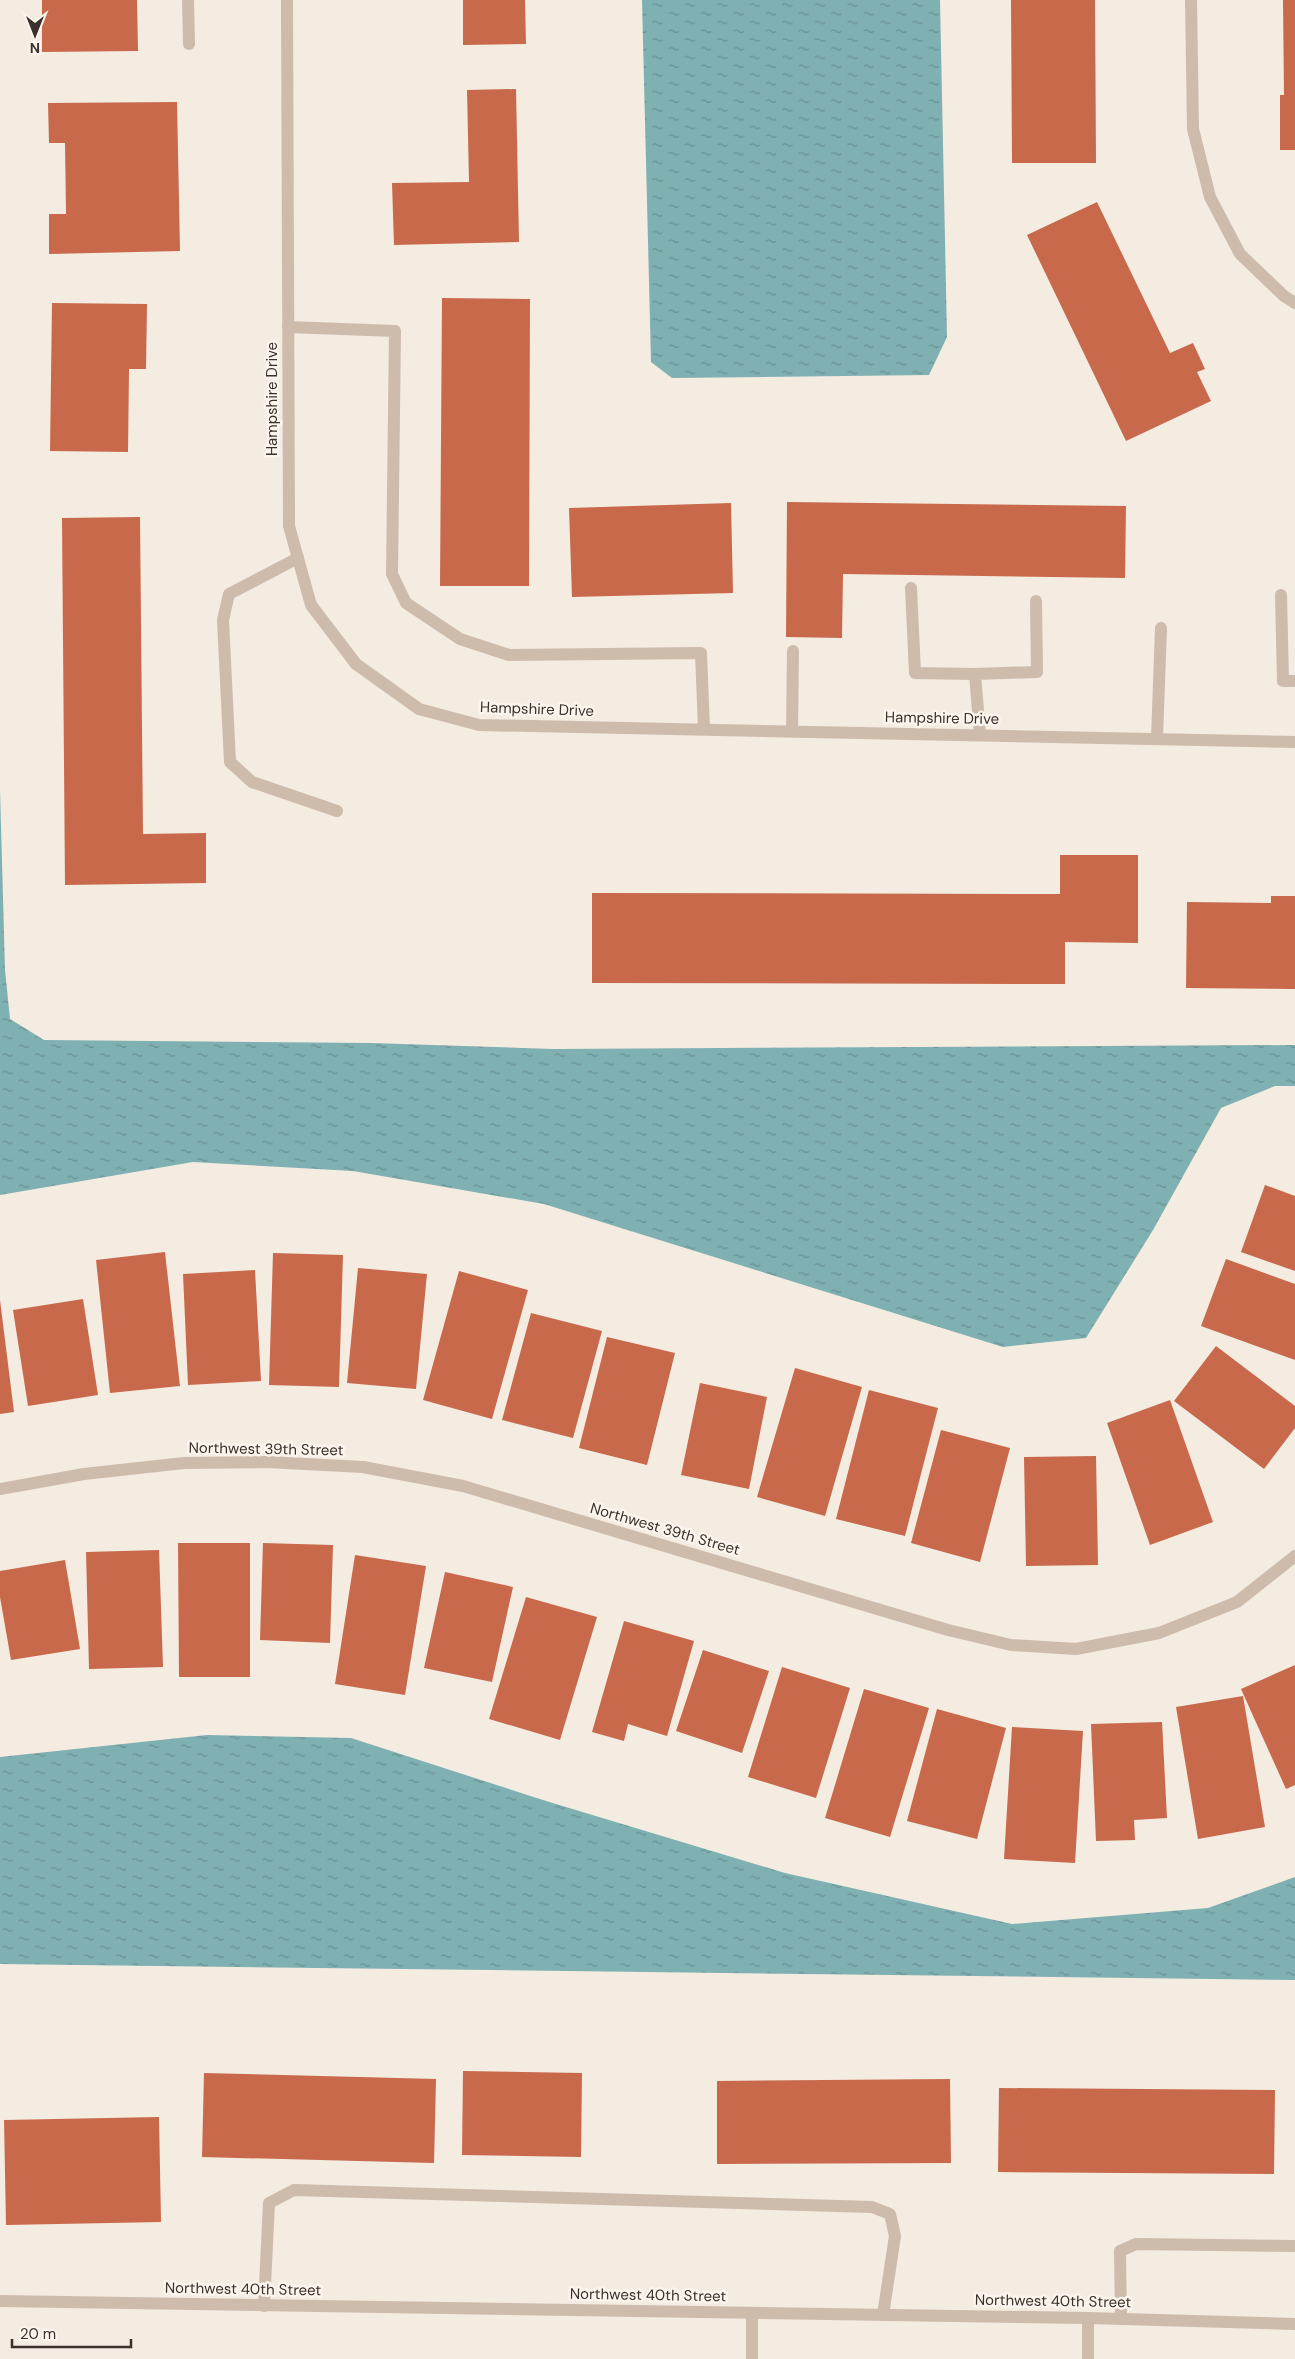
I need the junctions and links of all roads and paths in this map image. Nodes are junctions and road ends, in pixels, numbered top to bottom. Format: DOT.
graph roads {
  1 [pos="188,0"];
  2 [pos="287,0"];
  3 [pos="1191,0"];
  4 [pos="189,44"];
  5 [pos="1295,304"];
  6 [pos="288,327"];
  7 [pos="298,558"];
  8 [pos="911,588"];
  9 [pos="1281,596"];
  10 [pos="1036,601"];
  11 [pos="1161,628"];
  12 [pos="793,651"];
  13 [pos="975,674"];
  14 [pos="1295,681"];
  15 [pos="704,729"];
  16 [pos="792,731"];
  17 [pos="980,735"];
  18 [pos="1156,738"];
  19 [pos="1295,742"];
  20 [pos="338,811"];
  21 [pos="0,1489"];
  22 [pos="1295,1556"];
  23 [pos="1295,2246"];
  24 [pos="0,2302"];
  25 [pos="264,2306"];
  26 [pos="752,2313"];
  27 [pos="883,2315"];
  28 [pos="1088,2318"];
  29 [pos="1121,2319"];
  30 [pos="1295,2324"];
  31 [pos="752,2359"];
  32 [pos="1088,2359"];
  1 -- 4 [label="street"];
  2 -- 6 [label="street, Hampshire Drive"];
  3 -- 5 [label="street"];
  6 -- 7 [label="street, Hampshire Drive"];
  6 -- 15 [label="street"];
  7 -- 15 [label="street, Hampshire Drive"];
  7 -- 20 [label="street"];
  8 -- 13 [label="street"];
  9 -- 14 [label="street"];
  10 -- 13 [label="street"];
  11 -- 18 [label="street"];
  12 -- 16 [label="street"];
  13 -- 17 [label="street"];
  15 -- 16 [label="street, Hampshire Drive"];
  16 -- 17 [label="street, Hampshire Drive"];
  17 -- 18 [label="street, Hampshire Drive"];
  18 -- 19 [label="street, Hampshire Drive"];
  21 -- 22 [label="street, Northwest 39th Street"];
  23 -- 29 [label="street"];
  24 -- 25 [label="street, Northwest 40th Street"];
  25 -- 26 [label="street, Northwest 40th Street"];
  25 -- 27 [label="street"];
  26 -- 27 [label="street, Northwest 40th Street"];
  26 -- 31 [label="street"];
  27 -- 28 [label="street, Northwest 40th Street"];
  28 -- 29 [label="street, Northwest 40th Street"];
  28 -- 32 [label="street"];
  29 -- 30 [label="street, Northwest 40th Street"];
}
